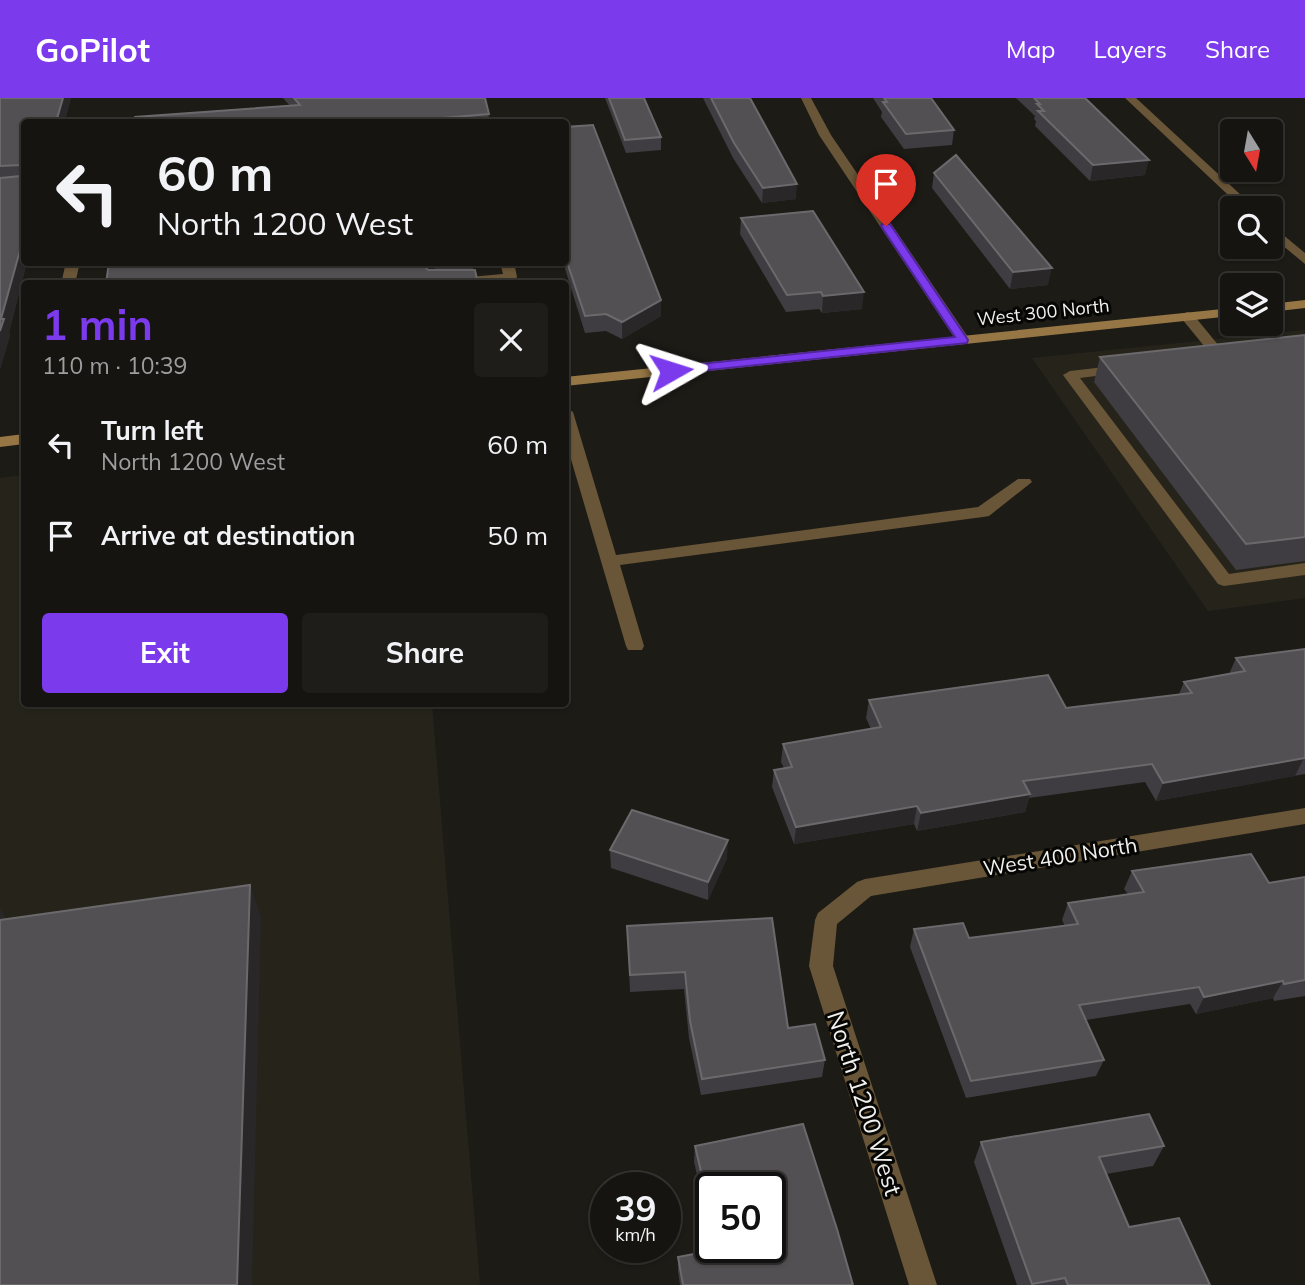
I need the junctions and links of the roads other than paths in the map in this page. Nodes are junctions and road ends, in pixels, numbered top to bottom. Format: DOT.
graph roads {
  1 [pos="806,98"];
  2 [pos="1130,98"];
  3 [pos="1236,196"];
  4 [pos="1283,240"];
  5 [pos="1305,260"];
  6 [pos="509,270"];
  7 [pos="457,280"];
  8 [pos="1305,304"];
  9 [pos="1283,307"];
  10 [pos="1220,313"];
  11 [pos="1187,316"];
  12 [pos="962,340"];
  13 [pos="1223,359"];
  14 [pos="1139,368"];
  15 [pos="569,382"];
  16 [pos="569,425"];
  17 [pos="21,439"];
  18 [pos="0,442"];
  19 [pos="1024,482"];
  20 [pos="610,561"];
  21 [pos="1305,569"];
  22 [pos="635,646"];
  23 [pos="1305,816"];
  24 [pos="826,920"];
  25 [pos="923,1285"];
  1 -- 12 [label="street"];
  2 -- 3 [label="street"];
  4 -- 5 [label="street"];
  6 -- 7 [label="street"];
  8 -- 9 [label="main road"];
  10 -- 11 [label="main road, West 300 North"];
  11 -- 12 [label="main road, West 300 North"];
  11 -- 13 [label="street"];
  12 -- 15 [label="main road, West 300 North"];
  14 -- 21 [label="street"];
  16 -- 20 [label="street"];
  17 -- 18 [label="main road"];
  19 -- 20 [label="street"];
  20 -- 22 [label="street"];
  23 -- 24 [label="street, West 400 North"];
  24 -- 25 [label="street, North 1200 West"];
}
